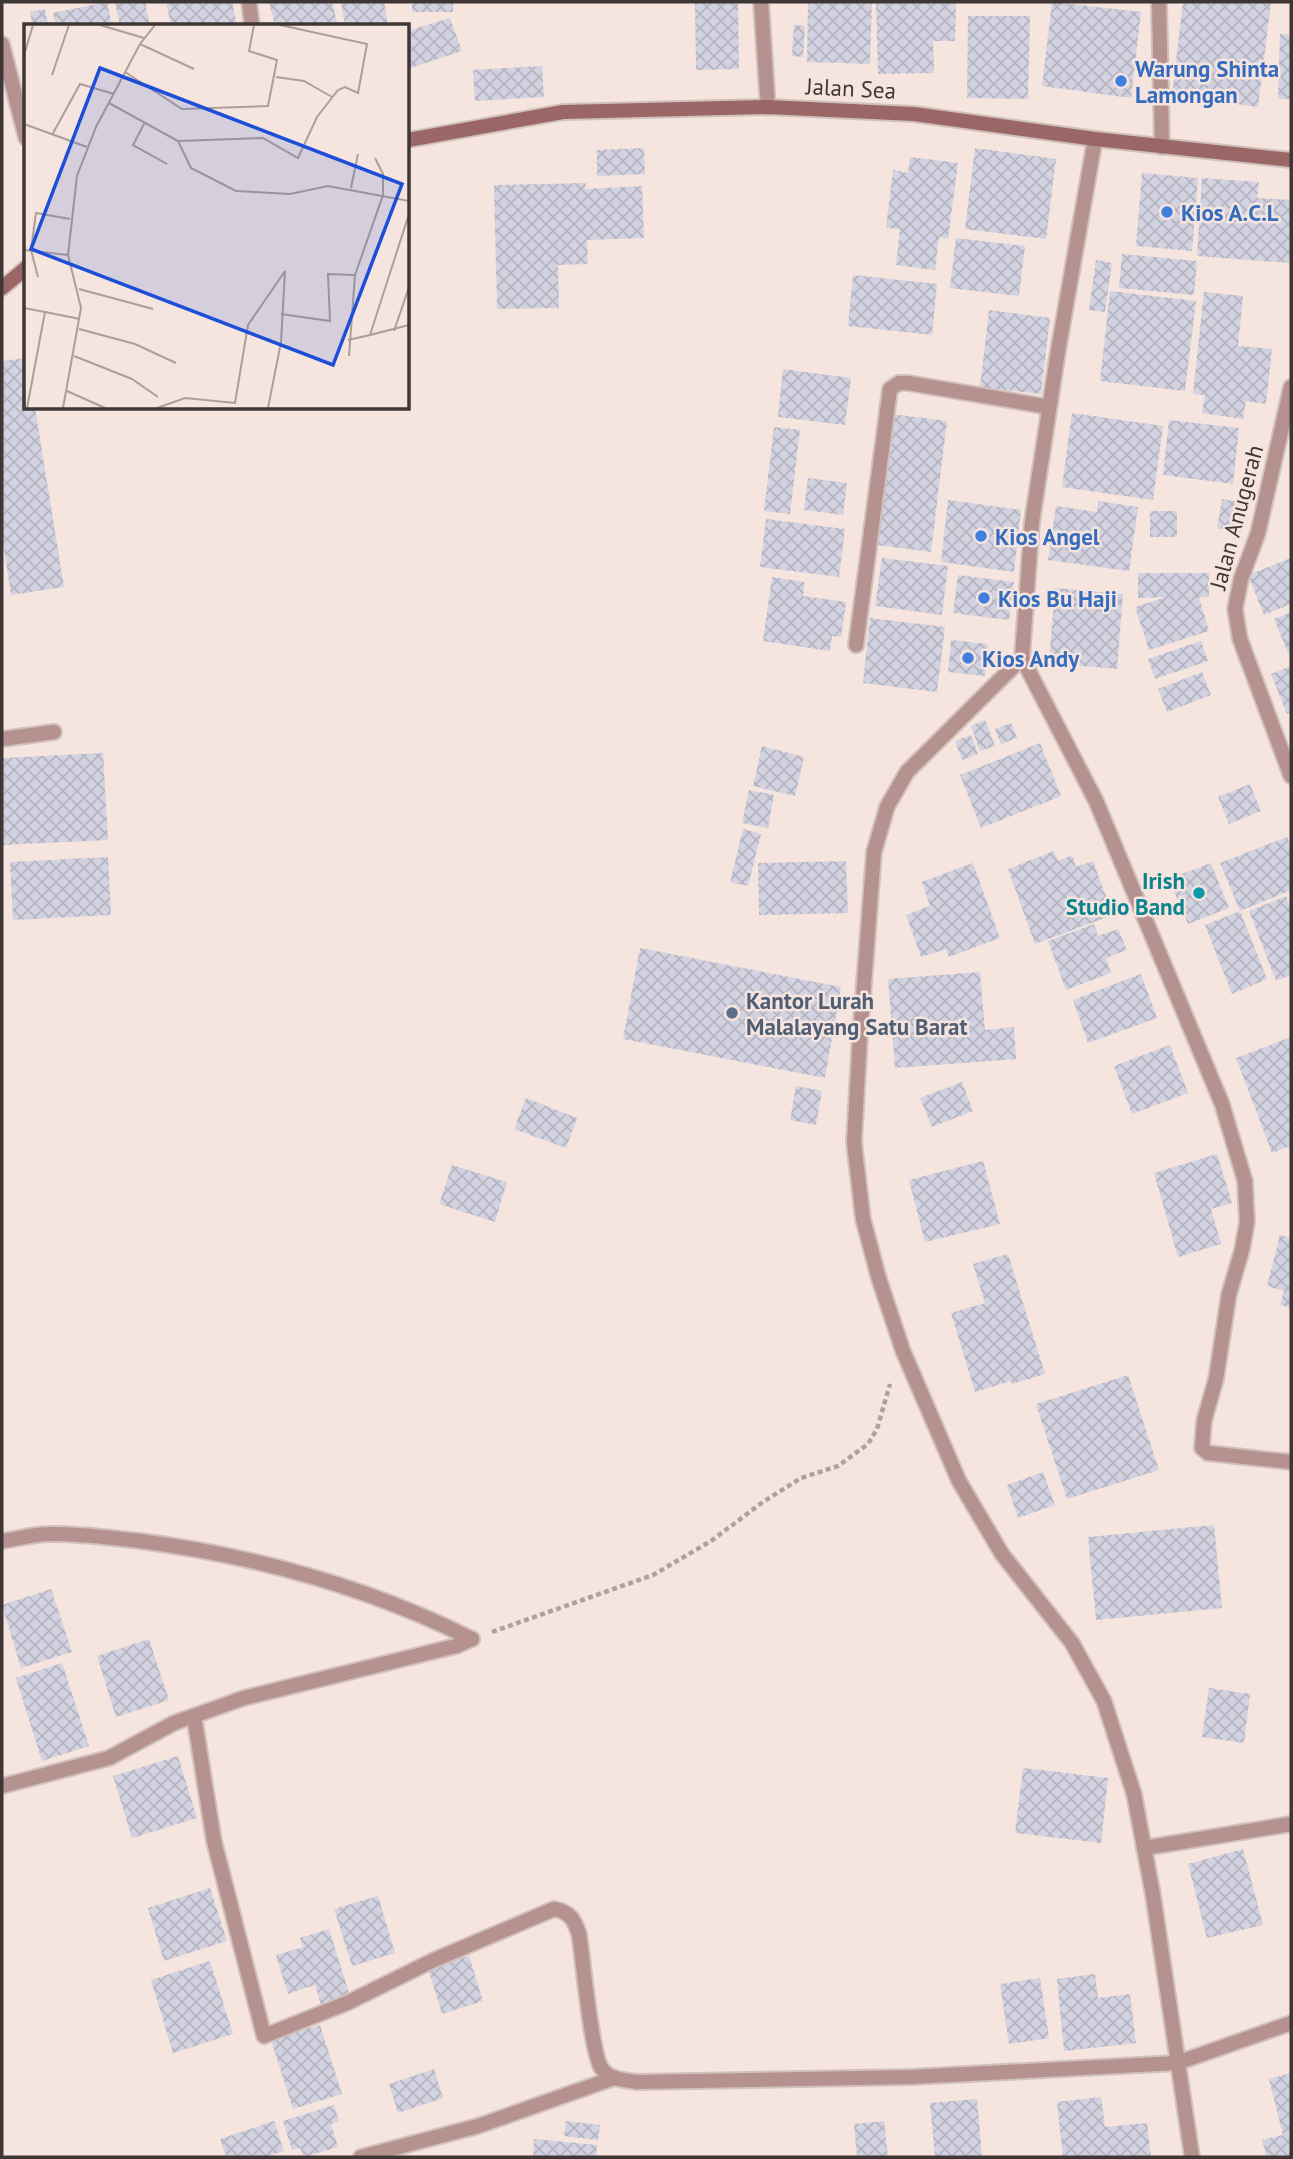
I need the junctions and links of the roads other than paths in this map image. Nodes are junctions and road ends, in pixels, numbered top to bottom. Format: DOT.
graph roads {
  1 [pos="249,2"];
  2 [pos="761,2"];
  3 [pos="1159,2"];
  4 [pos="252,24"];
  5 [pos="2,44"];
  6 [pos="768,107"];
  7 [pos="24,130"];
  8 [pos="1095,139"];
  9 [pos="410,140"];
  10 [pos="1162,147"];
  11 [pos="1291,160"];
  12 [pos="24,270"];
  13 [pos="2,288"];
  14 [pos="1291,387"];
  15 [pos="1049,407"];
  16 [pos="856,645"];
  17 [pos="1022,658"];
  18 [pos="54,732"];
  19 [pos="2,739"];
  20 [pos="1291,776"];
  21 [pos="1291,1462"];
  22 [pos="2,1541"];
  23 [pos="194,1716"];
  24 [pos="2,1786"];
  25 [pos="1291,1824"];
  26 [pos="1144,1848"];
  27 [pos="1291,2023"];
  28 [pos="1177,2063"];
  29 [pos="614,2078"];
  30 [pos="361,2157"];
  31 [pos="1192,2157"];
  1 -- 4 [label="street"];
  2 -- 6 [label="street"];
  3 -- 10 [label="street"];
  5 -- 7 [label="street"];
  6 -- 8 [label="main road, Jalan Sea"];
  6 -- 9 [label="main road, Jalan Sea"];
  8 -- 10 [label="main road, Jalan Sea"];
  8 -- 15 [label="street"];
  10 -- 11 [label="main road, Jalan Sea"];
  12 -- 13 [label="main road"];
  14 -- 20 [label="street, Jalan Anugerah"];
  15 -- 16 [label="street"];
  15 -- 17 [label="street"];
  17 -- 21 [label="street"];
  17 -- 26 [label="street"];
  18 -- 19 [label="street"];
  22 -- 23 [label="street"];
  23 -- 24 [label="street"];
  23 -- 29 [label="street"];
  25 -- 26 [label="street"];
  26 -- 28 [label="street"];
  27 -- 28 [label="street"];
  28 -- 29 [label="street"];
  28 -- 31 [label="street"];
  29 -- 30 [label="street"];
}
